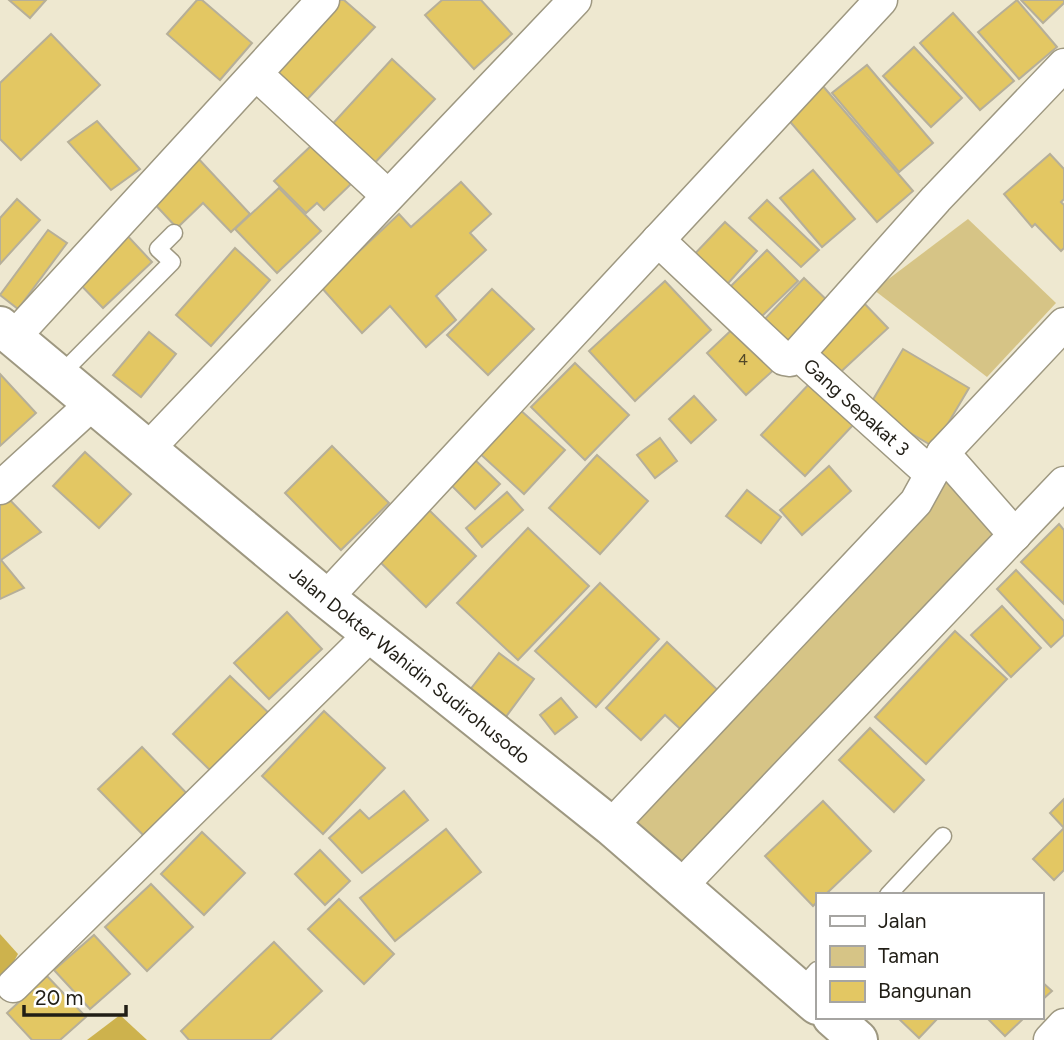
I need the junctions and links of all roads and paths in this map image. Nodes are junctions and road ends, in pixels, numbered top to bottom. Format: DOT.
graph roads {
  1 [pos="323,0"];
  2 [pos="575,0"];
  3 [pos="881,0"];
  4 [pos="1064,65"];
  5 [pos="267,85"];
  6 [pos="388,196"];
  7 [pos="174,233"];
  8 [pos="658,240"];
  9 [pos="1064,324"];
  10 [pos="7,331"];
  11 [pos="798,354"];
  12 [pos="60,375"];
  13 [pos="93,403"];
  14 [pos="148,449"];
  15 [pos="937,464"];
  16 [pos="1064,483"];
  17 [pos="0,488"];
  18 [pos="1015,535"];
  19 [pos="326,598"];
  20 [pos="372,633"];
  21 [pos="611,826"];
  22 [pos="943,836"];
  23 [pos="681,886"];
  24 [pos="889,893"];
  25 [pos="13,986"];
  26 [pos="811,988"];
  27 [pos="834,1019"];
  28 [pos="1064,1026"];
  29 [pos="858,1040"];
  30 [pos="1050,1040"];
  1 -- 10 [label="street"];
  2 -- 6 [label="street"];
  3 -- 8 [label="street"];
  4 -- 11 [label="street"];
  5 -- 6 [label="street"];
  6 -- 14 [label="street"];
  7 -- 12 [label="lane"];
  8 -- 11 [label="street, Gang Sepakat 3"];
  8 -- 19 [label="street"];
  9 -- 15 [label="street"];
  10 -- 12 [label="street, Jalan Dokter Wahidin Sudirohusodo"];
  11 -- 15 [label="street, Gang Sepakat 3"];
  12 -- 13 [label="street, Jalan Dokter Wahidin Sudirohusodo"];
  13 -- 14 [label="street, Jalan Dokter Wahidin Sudirohusodo"];
  13 -- 17 [label="street"];
  14 -- 19 [label="street, Jalan Dokter Wahidin Sudirohusodo"];
  15 -- 18 [label="street, Gang Sepakat 3"];
  15 -- 21 [label="street"];
  16 -- 18 [label="street"];
  18 -- 23 [label="street"];
  19 -- 20 [label="street, Jalan Dokter Wahidin Sudirohusodo"];
  20 -- 21 [label="street, Jalan Dokter Wahidin Sudirohusodo"];
  20 -- 25 [label="street"];
  21 -- 23 [label="street, Jalan Dokter Wahidin Sudirohusodo"];
  22 -- 24 [label="lane"];
  23 -- 26 [label="street, Jalan Dokter Wahidin Sudirohusodo"];
  27 -- 29 [label="street"];
  28 -- 30 [label="street"];
}
